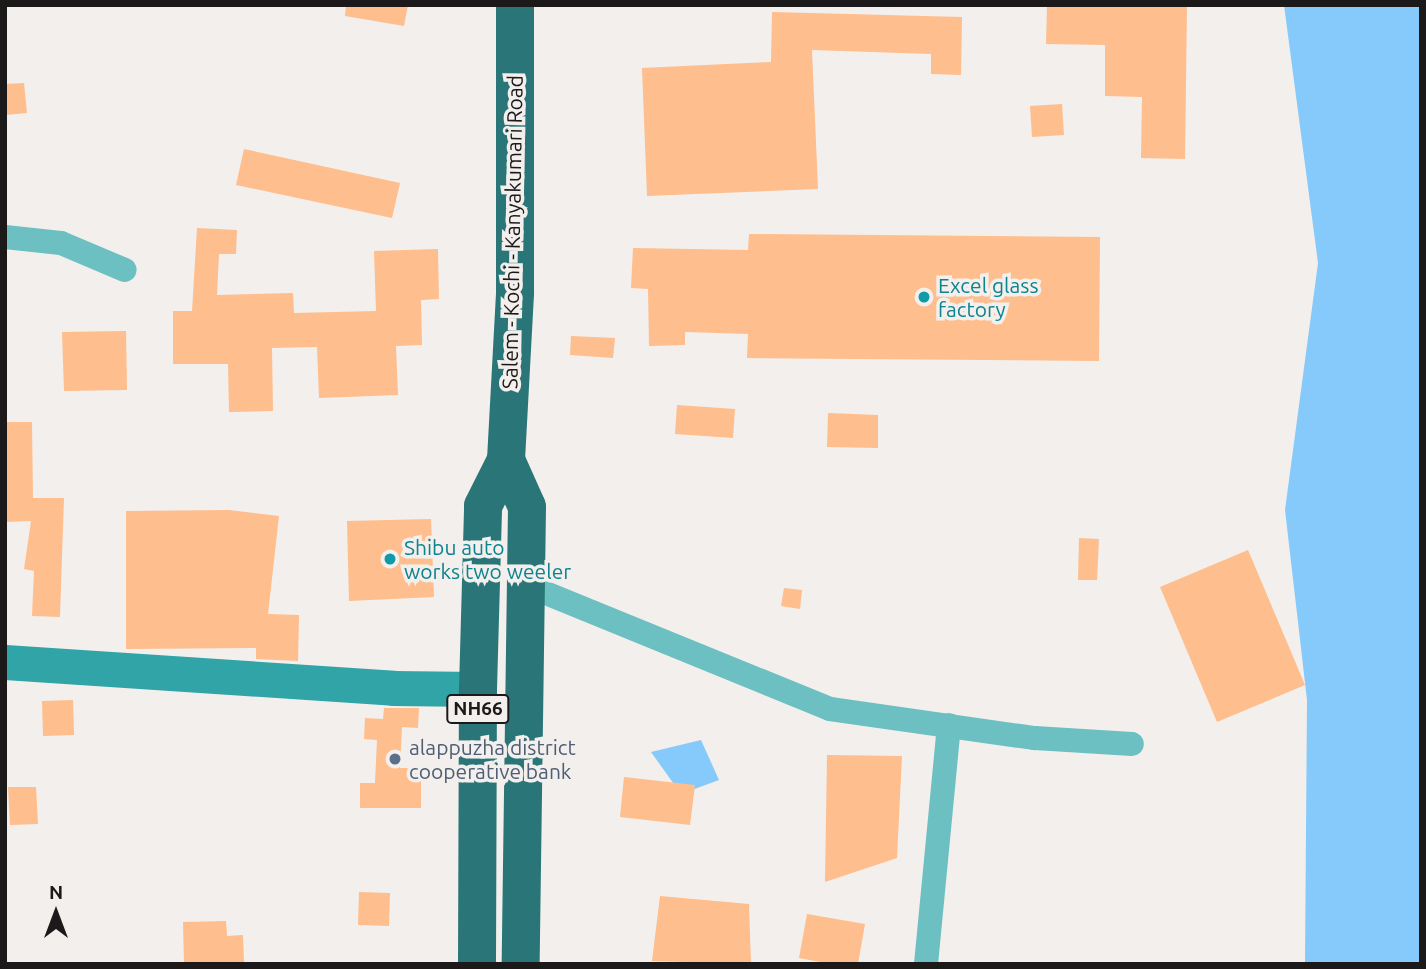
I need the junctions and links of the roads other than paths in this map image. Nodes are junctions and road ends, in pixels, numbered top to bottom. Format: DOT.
graph roads {
  1 [pos="515,5"];
  2 [pos="5,237"];
  3 [pos="125,270"];
  4 [pos="506,460"];
  5 [pos="526,586"];
  6 [pos="5,662"];
  7 [pos="478,689"];
  8 [pos="948,725"];
  9 [pos="1132,744"];
  10 [pos="477,964"];
  11 [pos="521,964"];
  12 [pos="926,964"];
  1 -- 4 [label="highway, Salem - Kochi - Kanyakumari Road / NH66"];
  2 -- 3 [label="street"];
  4 -- 5 [label="highway, Salem - Kochi - Kanyakumari Road / NH66"];
  4 -- 7 [label="highway, Salem - Kochi - Kanyakumari Road / NH66"];
  5 -- 8 [label="street"];
  5 -- 11 [label="highway, Salem - Kochi - Kanyakumari Road / NH66"];
  6 -- 7 [label="street"];
  7 -- 10 [label="highway, Salem - Kochi - Kanyakumari Road / NH66"];
  8 -- 9 [label="street"];
  8 -- 12 [label="street"];
}
